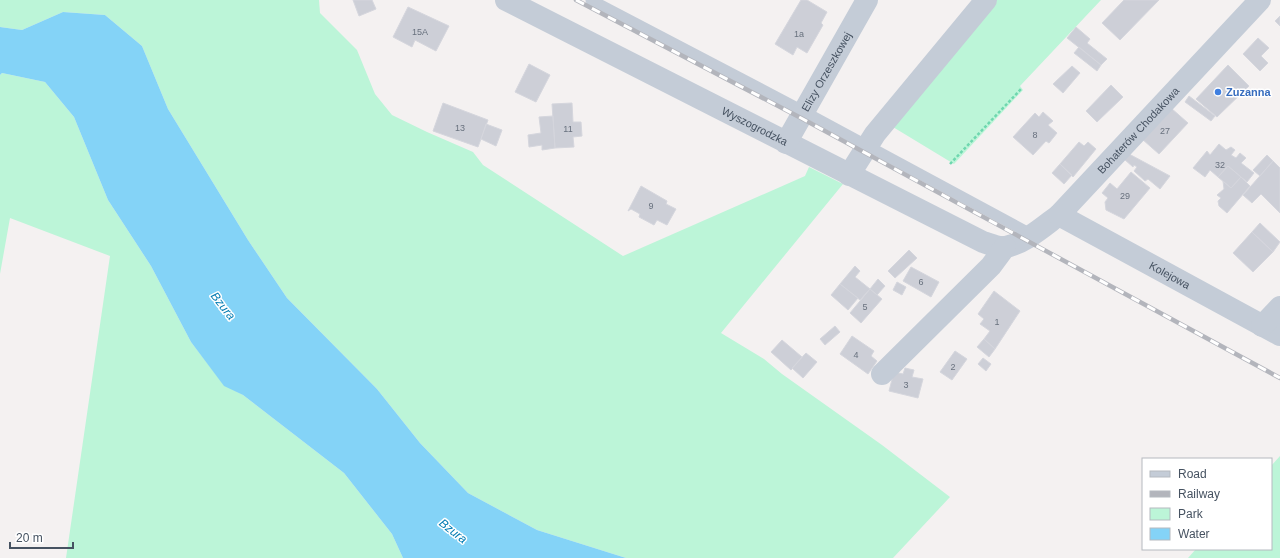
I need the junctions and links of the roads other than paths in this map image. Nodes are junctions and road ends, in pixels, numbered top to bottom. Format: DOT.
graph roads {
  1 [pos="506,0"];
  2 [pos="591,0"];
  3 [pos="867,0"];
  4 [pos="986,0"];
  5 [pos="1260,0"];
  6 [pos="805,112"];
  7 [pos="786,143"];
  8 [pos="867,146"];
  9 [pos="849,175"];
  10 [pos="1059,215"];
  11 [pos="1031,234"];
  12 [pos="1005,247"];
  13 [pos="1280,307"];
  14 [pos="1271,331"];
  15 [pos="882,374"];
  1 -- 7 [label="street, Wyszogrodzka"];
  2 -- 6 [label="lane"];
  3 -- 6 [label="street, Elizy Orzeszkowej"];
  4 -- 8 [label="street"];
  5 -- 10 [label="street, Bohaterów Chodakowa"];
  6 -- 7 [label="street, Elizy Orzeszkowej"];
  6 -- 8 [label="lane"];
  7 -- 9 [label="street, Wyszogrodzka"];
  8 -- 9 [label="street"];
  8 -- 11 [label="lane"];
  9 -- 12 [label="street, Wyszogrodzka"];
  10 -- 11 [label="street, Bohaterów Chodakowa"];
  10 -- 14 [label="street, Kolejowa"];
  11 -- 12 [label="street, Bohaterów Chodakowa"];
  12 -- 15 [label="street"];
  13 -- 14 [label="street"];
}
